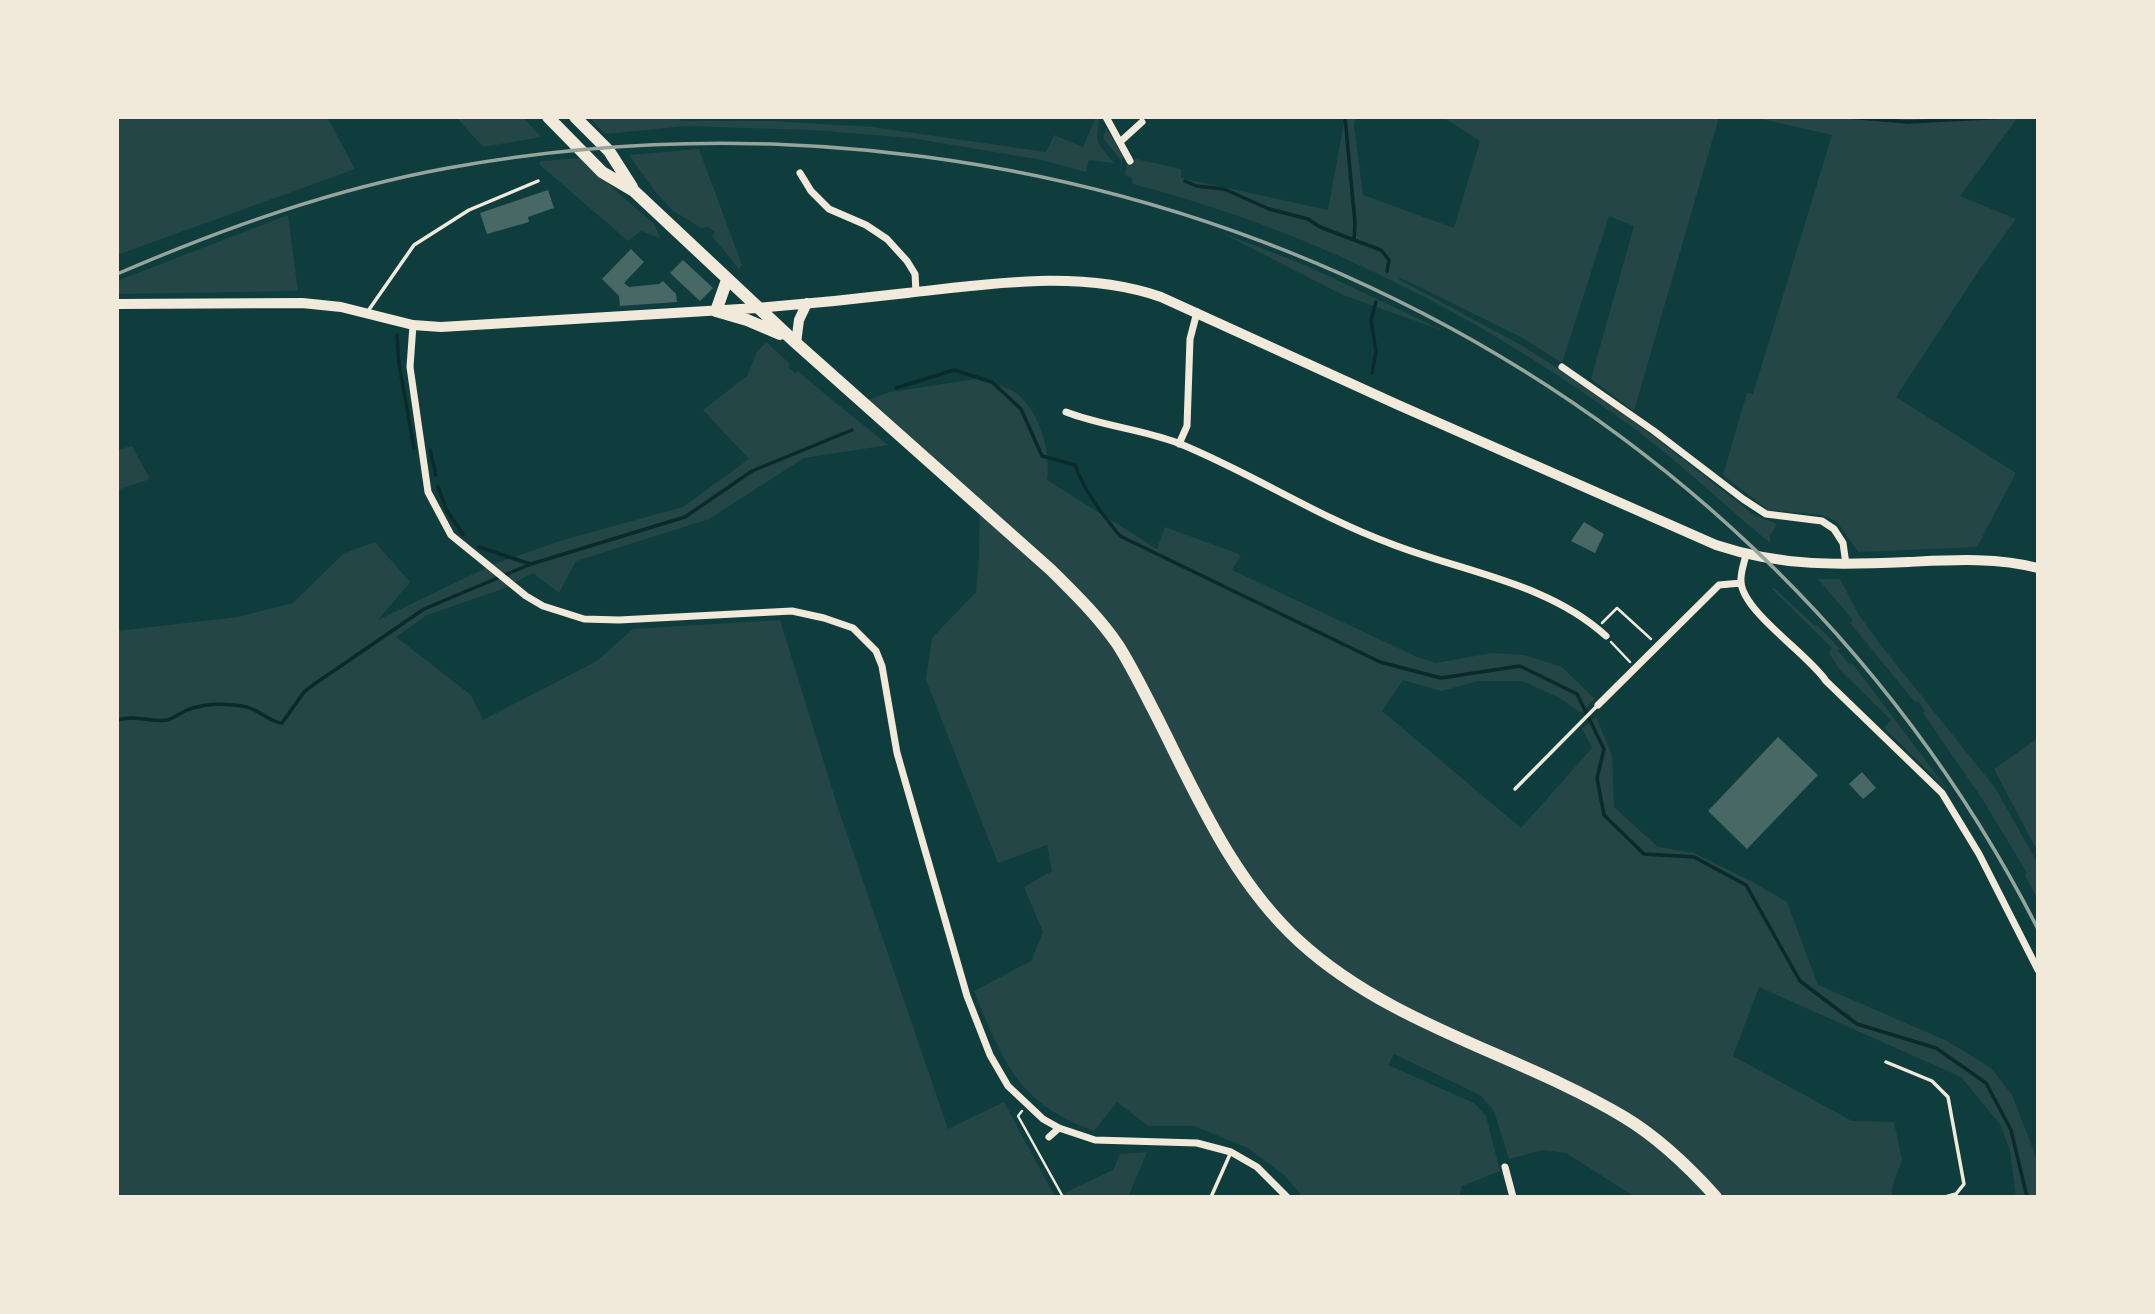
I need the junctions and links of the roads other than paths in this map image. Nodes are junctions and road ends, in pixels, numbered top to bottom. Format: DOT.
graph roads {
  1 [pos="548,117"];
  2 [pos="575,117"];
  3 [pos="1106,117"];
  4 [pos="1142,122"];
  5 [pos="1120,142"];
  6 [pos="1130,161"];
  7 [pos="800,173"];
  8 [pos="538,181"];
  9 [pos="634,191"];
  10 [pos="727,280"];
  11 [pos="916,292"];
  12 [pos="807,303"];
  13 [pos="117,304"];
  14 [pos="757,308"];
  15 [pos="716,311"];
  16 [pos="367,313"];
  17 [pos="1197,313"];
  18 [pos="413,325"];
  19 [pos="793,341"];
  20 [pos="1562,367"];
  21 [pos="1066,412"];
  22 [pos="1179,444"];
  23 [pos="1746,555"];
  24 [pos="1846,564"];
  25 [pos="2038,568"];
  26 [pos="1741,583"];
  27 [pos="1606,636"];
  28 [pos="1598,705"];
  29 [pos="1515,789"];
  30 [pos="2038,970"];
  31 [pos="1886,1062"];
  32 [pos="1059,1128"];
  33 [pos="1049,1137"];
  34 [pos="1231,1152"];
  35 [pos="1505,1167"];
  36 [pos="1211,1197"];
  37 [pos="1287,1197"];
  38 [pos="1513,1197"];
  39 [pos="1716,1197"];
  40 [pos="1945,1197"];
  1 -- 9 [label="main road"];
  2 -- 9 [label="main road"];
  3 -- 5 [label="street"];
  4 -- 5 [label="street"];
  5 -- 6 [label="street"];
  7 -- 11 [label="street"];
  8 -- 16 [label="lane"];
  9 -- 10 [label="main road"];
  10 -- 14 [label="main road"];
  10 -- 15 [label="main road"];
  11 -- 12 [label="street"];
  11 -- 17 [label="street"];
  12 -- 14 [label="street"];
  12 -- 19 [label="street"];
  13 -- 16 [label="main road"];
  14 -- 15 [label="main road"];
  14 -- 19 [label="main road"];
  15 -- 18 [label="main road"];
  15 -- 19 [label="main road"];
  16 -- 18 [label="main road"];
  17 -- 22 [label="street"];
  17 -- 23 [label="street"];
  18 -- 32 [label="street"];
  19 -- 39 [label="main road"];
  20 -- 24 [label="street"];
  21 -- 22 [label="street"];
  22 -- 27 [label="street"];
  23 -- 24 [label="street"];
  23 -- 26 [label="street"];
  24 -- 25 [label="street"];
  26 -- 28 [label="street"];
  26 -- 30 [label="street"];
  28 -- 29 [label="lane"];
  31 -- 40 [label="lane"];
  32 -- 33 [label="street"];
  32 -- 34 [label="street"];
  34 -- 36 [label="lane"];
  34 -- 37 [label="street"];
  35 -- 38 [label="street"];
}
